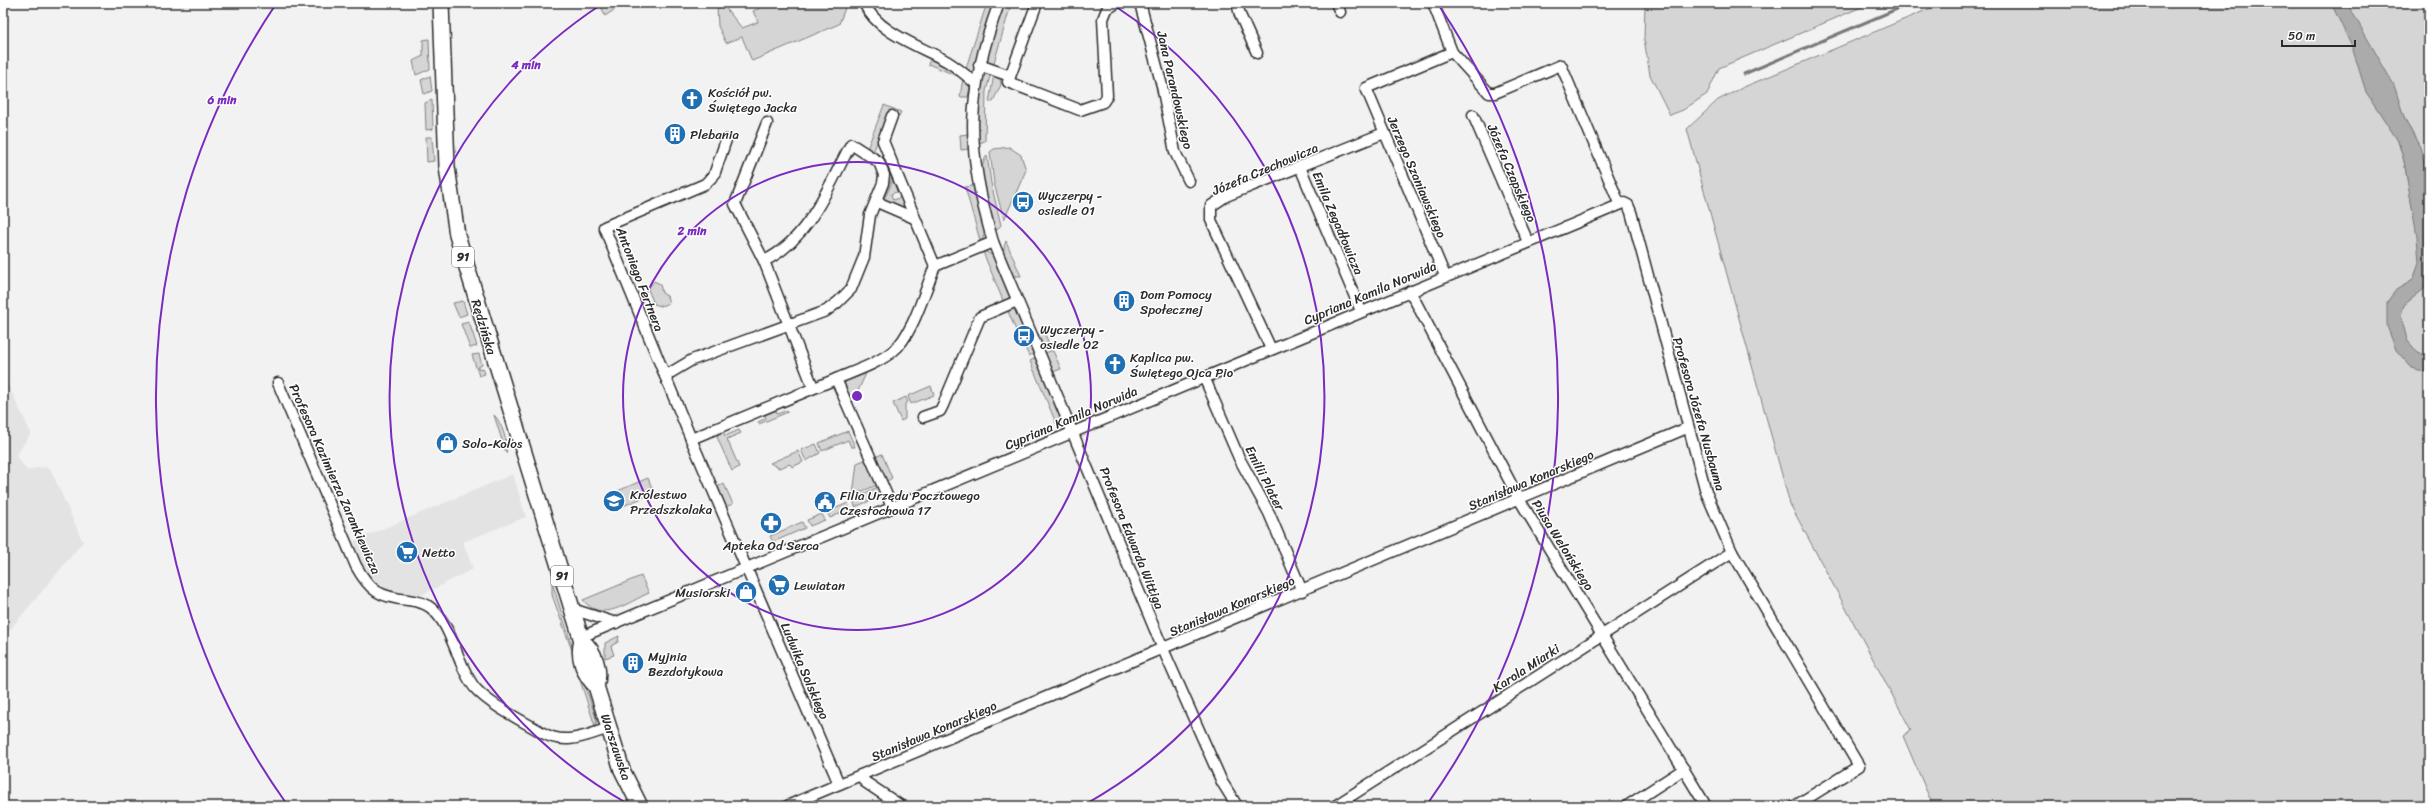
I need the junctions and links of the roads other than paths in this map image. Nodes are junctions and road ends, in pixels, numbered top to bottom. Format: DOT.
graph roads {
  1 [pos="441,3"];
  2 [pos="864,3"];
  3 [pos="999,3"];
  4 [pos="1037,3"];
  5 [pos="1117,3"];
  6 [pos="1140,3"];
  7 [pos="1238,3"];
  8 [pos="1433,3"];
  9 [pos="1452,52"];
  10 [pos="1257,53"];
  11 [pos="979,65"];
  12 [pos="1010,76"];
  13 [pos="975,83"];
  14 [pos="1473,115"];
  15 [pos="892,116"];
  16 [pos="767,123"];
  17 [pos="1384,132"];
  18 [pos="726,140"];
  19 [pos="1300,167"];
  20 [pos="1189,181"];
  21 [pos="877,202"];
  22 [pos="1623,203"];
  23 [pos="914,218"];
  24 [pos="993,242"];
  25 [pos="1528,242"];
  26 [pos="764,261"];
  27 [pos="935,266"];
  28 [pos="1445,276"];
  29 [pos="1410,291"];
  30 [pos="1017,301"];
  31 [pos="1361,311"];
  32 [pos="789,325"];
  33 [pos="1271,349"];
  34 [pos="665,376"];
  35 [pos="1204,377"];
  36 [pos="836,379"];
  37 [pos="278,383"];
  38 [pos="813,387"];
  39 [pos="923,417"];
  40 [pos="1687,428"];
  41 [pos="1074,431"];
  42 [pos="691,439"];
  43 [pos="1519,499"];
  44 [pos="892,507"];
  45 [pos="1732,552"];
  46 [pos="747,568"];
  47 [pos="1302,591"];
  48 [pos="572,609"];
  49 [pos="616,622"];
  50 [pos="1602,634"];
  51 [pos="582,639"];
  52 [pos="1163,649"];
  53 [pos="608,728"];
  54 [pos="1684,769"];
  55 [pos="861,775"];
  56 [pos="839,784"];
  57 [pos="640,806"];
  58 [pos="787,806"];
  59 [pos="901,806"];
  60 [pos="1237,806"];
  61 [pos="1335,806"];
  62 [pos="1627,806"];
  63 [pos="1706,806"];
  64 [pos="1795,806"];
  1 -- 48 [label="main road, Rędzińska / 91"];
  2 -- 13 [label="street"];
  3 -- 11 [label="street, Profesora Edwarda Wittiga"];
  4 -- 12 [label="street"];
  5 -- 12 [label="street"];
  6 -- 20 [label="street, Jana Parandowskiego"];
  7 -- 10 [label="street"];
  8 -- 9 [label="street"];
  9 -- 17 [label="street, Jerzego Szaniawskiego"];
  9 -- 22 [label="street, Profesora Józefa Nusbauma"];
  11 -- 12 [label="street"];
  11 -- 13 [label="street, Profesora Edwarda Wittiga"];
  13 -- 24 [label="street, Profesora Edwarda Wittiga"];
  14 -- 25 [label="street, Józefa Czapskiego"];
  15 -- 23 [label="street"];
  16 -- 26 [label="street"];
  17 -- 19 [label="street, Józefa Czechowicza"];
  17 -- 28 [label="street, Jerzego Szaniawskiego"];
  18 -- 34 [label="street, Antoniego Fertnera"];
  19 -- 31 [label="street, Emila Zegadłowicza"];
  19 -- 33 [label="street, Józefa Czechowicza"];
  21 -- 23 [label="street"];
  21 -- 26 [label="street"];
  21 -- 32 [label="street"];
  22 -- 25 [label="street, Cypriana Kamila Norwida"];
  22 -- 40 [label="street, Profesora Józefa Nusbauma"];
  23 -- 27 [label="street"];
  24 -- 27 [label="street"];
  24 -- 30 [label="street, Profesora Edwarda Wittiga"];
  25 -- 28 [label="street, Cypriana Kamila Norwida"];
  26 -- 32 [label="street"];
  27 -- 36 [label="street"];
  28 -- 29 [label="street, Cypriana Kamila Norwida"];
  29 -- 31 [label="street, Cypriana Kamila Norwida"];
  29 -- 43 [label="street, Piusa Welońskiego"];
  30 -- 39 [label="street"];
  30 -- 41 [label="street, Profesora Edwarda Wittiga"];
  31 -- 33 [label="street, Cypriana Kamila Norwida"];
  32 -- 34 [label="street"];
  32 -- 38 [label="street"];
  33 -- 35 [label="street, Cypriana Kamila Norwida"];
  34 -- 42 [label="street, Antoniego Fertnera"];
  35 -- 41 [label="street, Cypriana Kamila Norwida"];
  35 -- 47 [label="street, Emilii Plater"];
  36 -- 38 [label="street"];
  36 -- 44 [label="street"];
  37 -- 53 [label="street, Profesora Kazimierza Zarankiewicza"];
  38 -- 42 [label="street"];
  40 -- 43 [label="street, Stanisława Konarskiego"];
  40 -- 45 [label="street, Profesora Józefa Nusbauma"];
  41 -- 44 [label="street, Cypriana Kamila Norwida"];
  41 -- 52 [label="street, Profesora Edwarda Wittiga"];
  42 -- 46 [label="street, Antoniego Fertnera"];
  43 -- 47 [label="street, Stanisława Konarskiego"];
  43 -- 50 [label="street, Piusa Welońskiego"];
  44 -- 46 [label="street, Cypriana Kamila Norwida"];
  45 -- 50 [label="street, Karola Miarki"];
  45 -- 64 [label="street, Profesora Józefa Nusbauma"];
  46 -- 49 [label="street, Cypriana Kamila Norwida"];
  46 -- 56 [label="street, Ludwika Solskiego"];
  47 -- 52 [label="street, Stanisława Konarskiego"];
  48 -- 49 [label="street"];
  48 -- 51 [label="main road, Rędzińska / 91"];
  49 -- 51 [label="street, Cypriana Kamila Norwida"];
  50 -- 54 [label="street, Piusa Welońskiego"];
  50 -- 61 [label="street, Karola Miarki"];
  51 -- 53 [label="main road, Warszawska / 91"];
  52 -- 55 [label="street, Stanisława Konarskiego"];
  52 -- 60 [label="street, Profesora Edwarda Wittiga"];
  53 -- 57 [label="main road, Warszawska / 91"];
  54 -- 62 [label="street"];
  54 -- 63 [label="street, Piusa Welońskiego"];
  55 -- 56 [label="street, Stanisława Konarskiego"];
  55 -- 59 [label="street"];
  56 -- 58 [label="street, Stanisława Konarskiego"];
}
